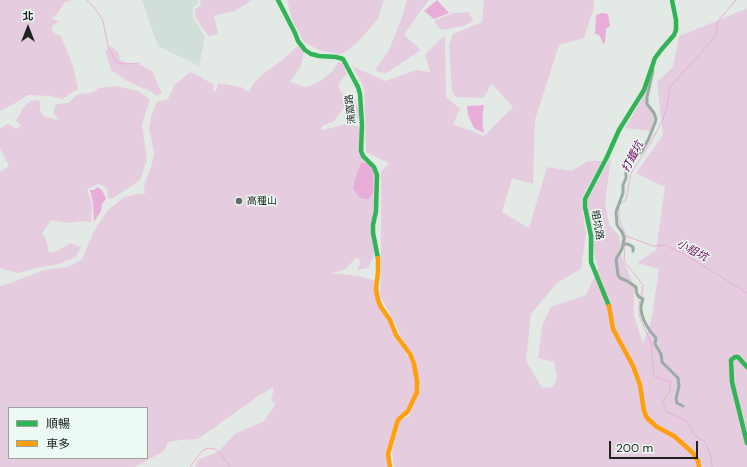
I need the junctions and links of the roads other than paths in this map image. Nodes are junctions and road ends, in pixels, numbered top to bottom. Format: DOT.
graph roads {
  1 [pos="278,0"];
  2 [pos="672,0"];
  3 [pos="652,65"];
  4 [pos="623,244"];
  5 [pos="633,251"];
  6 [pos="747,368"];
  7 [pos="684,406"];
  8 [pos="747,443"];
  9 [pos="390,467"];
  10 [pos="699,467"];
  1 -- 9 [label="street, 湳窩路"];
  2 -- 3 [label="street, 粗坑路"];
  3 -- 4 [label="street"];
  3 -- 10 [label="street, 粗坑路"];
  4 -- 5 [label="street"];
  4 -- 7 [label="street"];
  6 -- 8 [label="street"];
}
